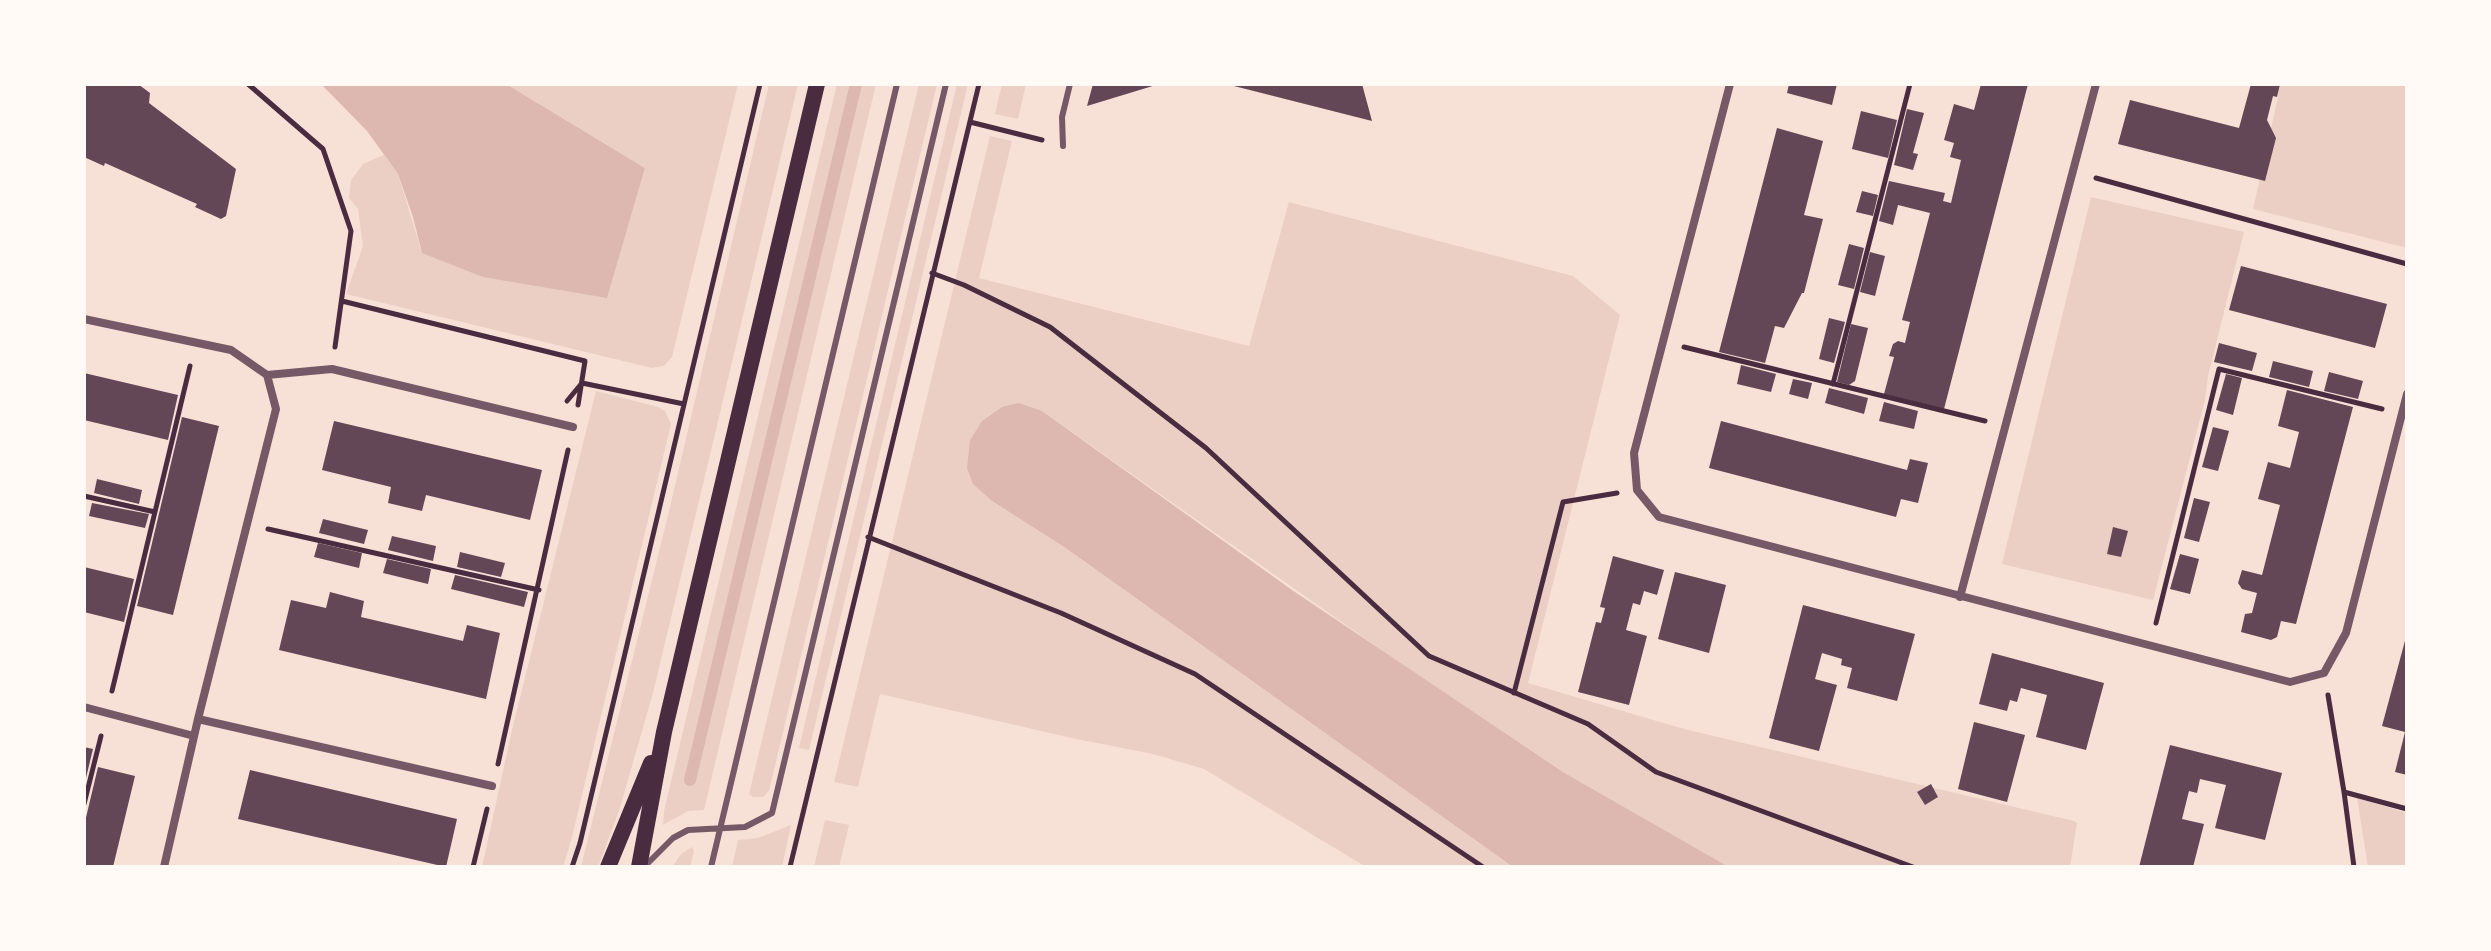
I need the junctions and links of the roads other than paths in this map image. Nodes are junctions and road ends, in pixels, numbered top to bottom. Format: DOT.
graph roads {
  1 [pos="817,84"];
  2 [pos="897,84"];
  3 [pos="946,84"];
  4 [pos="1070,84"];
  5 [pos="1730,84"];
  6 [pos="2096,84"];
  7 [pos="1063,146"];
  8 [pos="84,319"];
  9 [pos="267,375"];
  10 [pos="2407,394"];
  11 [pos="573,427"];
  12 [pos="1960,597"];
  13 [pos="84,707"];
  14 [pos="198,719"];
  15 [pos="664,732"];
  16 [pos="194,736"];
  17 [pos="492,786"];
  18 [pos="720,828"];
  19 [pos="164,867"];
  20 [pos="608,867"];
  21 [pos="641,867"];
  22 [pos="711,867"];
  1 -- 15 [label="main road"];
  2 -- 18 [label="lane"];
  3 -- 18 [label="lane"];
  4 -- 7 [label="lane"];
  5 -- 12 [label="street"];
  6 -- 12 [label="street"];
  8 -- 9 [label="street"];
  9 -- 11 [label="street"];
  9 -- 14 [label="street"];
  10 -- 12 [label="street"];
  13 -- 16 [label="street"];
  14 -- 16 [label="street"];
  14 -- 17 [label="street"];
  15 -- 20 [label="main road"];
  15 -- 21 [label="main road"];
  16 -- 19 [label="street"];
  18 -- 21 [label="lane"];
  18 -- 22 [label="lane"];
}
